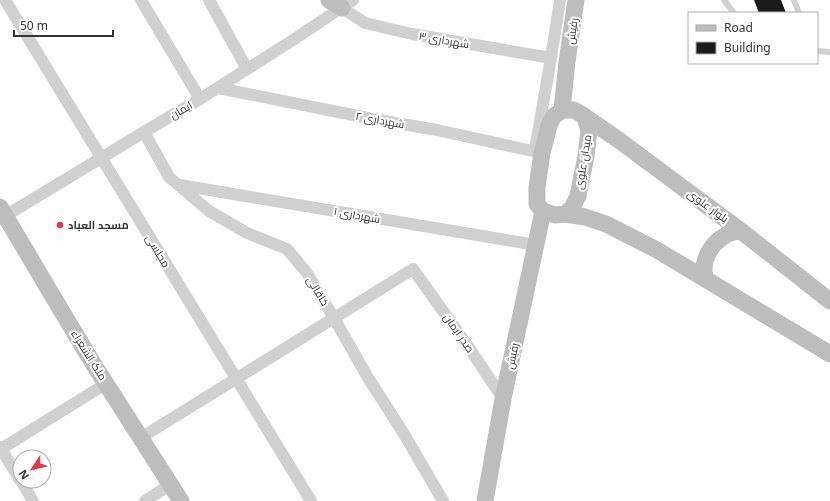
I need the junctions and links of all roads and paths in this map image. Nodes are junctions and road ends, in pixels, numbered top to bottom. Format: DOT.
graph roads {
  1 [pos="5,0"];
  2 [pos="141,0"];
  3 [pos="209,0"];
  4 [pos="560,0"];
  5 [pos="576,0"];
  6 [pos="724,0"];
  7 [pos="794,0"];
  8 [pos="341,3"];
  9 [pos="733,12"];
  10 [pos="799,12"];
  11 [pos="818,51"];
  12 [pos="830,52"];
  13 [pos="551,58"];
  14 [pos="247,69"];
  15 [pos="218,88"];
  16 [pos="200,99"];
  17 [pos="562,110"];
  18 [pos="584,116"];
  19 [pos="144,132"];
  20 [pos="538,152"];
  21 [pos="101,158"];
  22 [pos="178,185"];
  23 [pos="543,211"];
  24 [pos="2,214"];
  25 [pos="565,214"];
  26 [pos="741,230"];
  27 [pos="536,245"];
  28 [pos="706,279"];
  29 [pos="830,301"];
  30 [pos="334,318"];
  31 [pos="830,354"];
  32 [pos="236,378"];
  33 [pos="107,383"];
  34 [pos="503,400"];
  35 [pos="142,437"];
  36 [pos="1,448"];
  37 [pos="12,467"];
  38 [pos="171,484"];
  39 [pos="26,489"];
  40 [pos="33,501"];
  41 [pos="145,501"];
  42 [pos="182,501"];
  43 [pos="311,501"];
  44 [pos="443,501"];
  45 [pos="485,501"];
  1 -- 21 [label="street, مجلسی"];
  2 -- 16 [label="street"];
  3 -- 14 [label="street"];
  4 -- 13 [label="street"];
  5 -- 17 [label="main road, رفیش"];
  6 -- 9 [label="lane"];
  7 -- 10 [label="lane"];
  8 -- 13 [label="street, شهرداری ۳"];
  8 -- 14 [label="street, ایمان"];
  11 -- 12 [label="lane"];
  13 -- 20 [label="street"];
  14 -- 15 [label="street, ایمان"];
  15 -- 16 [label="street, ایمان"];
  15 -- 20 [label="street, شهرداری ۲"];
  16 -- 19 [label="street, ایمان"];
  17 -- 18 [label="main road"];
  17 -- 20 [label="main road"];
  18 -- 25 [label="main road, میدان علوی"];
  18 -- 26 [label="main road, بلوار علوی"];
  19 -- 21 [label="street, ایمان"];
  19 -- 22 [label="street, خاقانی"];
  20 -- 23 [label="main road"];
  21 -- 24 [label="street, ایمان"];
  21 -- 32 [label="street, مجلسی"];
  22 -- 27 [label="street, شهرداری ۱"];
  22 -- 30 [label="street, خاقانی"];
  23 -- 25 [label="main road"];
  23 -- 27 [label="main road, رفیش"];
  24 -- 33 [label="main road, ملک الشعراء"];
  25 -- 28 [label="main road"];
  26 -- 28 [label="main road"];
  26 -- 29 [label="main road, بلوار علوی"];
  27 -- 34 [label="main road, رفیش"];
  28 -- 31 [label="main road"];
  30 -- 32 [label="street"];
  30 -- 34 [label="street, صدر ایمان"];
  30 -- 44 [label="street, خاقانی"];
  32 -- 35 [label="street"];
  32 -- 43 [label="street, مجلسی"];
  33 -- 35 [label="main road, ملک الشعراء"];
  33 -- 36 [label="street"];
  34 -- 45 [label="main road, رفیش"];
  35 -- 38 [label="main road, ملک الشعراء"];
  36 -- 37 [label="street"];
  38 -- 41 [label="street"];
  38 -- 42 [label="main road, ملک الشعراء"];
  39 -- 40 [label="street"];
}
